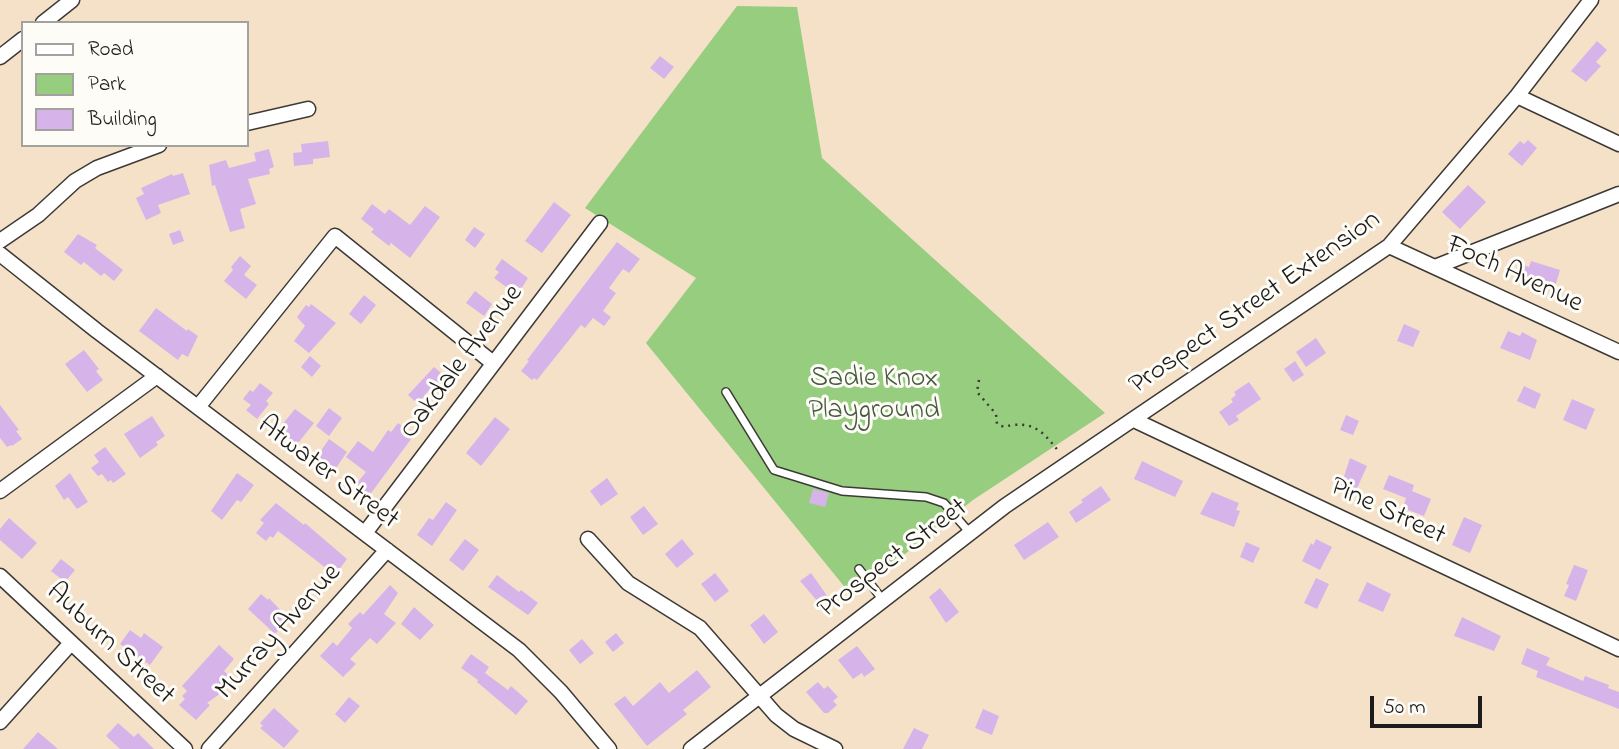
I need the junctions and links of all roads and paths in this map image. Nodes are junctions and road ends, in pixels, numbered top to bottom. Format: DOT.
graph roads {
  1 [pos="72,0"];
  2 [pos="1591,0"];
  3 [pos="46,21"];
  4 [pos="21,41"];
  5 [pos="0,57"];
  6 [pos="1517,96"];
  7 [pos="309,109"];
  8 [pos="248,123"];
  9 [pos="1619,144"];
  10 [pos="154,147"];
  11 [pos="1619,194"];
  12 [pos="600,223"];
  13 [pos="0,242"];
  14 [pos="1389,246"];
  15 [pos="0,254"];
  16 [pos="1435,267"];
  17 [pos="1619,352"];
  18 [pos="493,363"];
  19 [pos="158,376"];
  20 [pos="979,380"];
  21 [pos="726,392"];
  22 [pos="198,407"];
  23 [pos="1134,420"];
  24 [pos="1069,463"];
  25 [pos="0,491"];
  26 [pos="365,533"];
  27 [pos="970,533"];
  28 [pos="588,539"];
  29 [pos="387,550"];
  30 [pos="859,569"];
  31 [pos="0,576"];
  32 [pos="882,599"];
  33 [pos="71,643"];
  34 [pos="1619,649"];
  35 [pos="758,696"];
  36 [pos="0,722"];
  37 [pos="185,749"];
  38 [pos="209,749"];
  39 [pos="610,749"];
  40 [pos="691,749"];
  41 [pos="835,749"];
  1 -- 3 [label="street"];
  2 -- 6 [label="street, Prospect Street Extension"];
  4 -- 5 [label="street"];
  6 -- 9 [label="street"];
  6 -- 14 [label="street, Prospect Street Extension"];
  7 -- 8 [label="street"];
  10 -- 13 [label="street"];
  11 -- 16 [label="street"];
  12 -- 18 [label="street, Oakdale Avenue"];
  14 -- 16 [label="street, Foch Avenue"];
  14 -- 23 [label="street, Prospect Street Extension"];
  15 -- 19 [label="street, Atwater Street"];
  16 -- 17 [label="street, Foch Avenue"];
  18 -- 22 [label="street"];
  18 -- 26 [label="street, Oakdale Avenue"];
  19 -- 22 [label="street, Atwater Street"];
  19 -- 25 [label="street"];
  20 -- 24 [label="path"];
  21 -- 27 [label="lane"];
  22 -- 26 [label="street, Atwater Street"];
  23 -- 24 [label="street, Prospect Street"];
  23 -- 34 [label="street, Pine Street"];
  24 -- 27 [label="street, Prospect Street"];
  26 -- 29 [label="street, Atwater Street"];
  27 -- 32 [label="street, Prospect Street"];
  28 -- 35 [label="street"];
  29 -- 38 [label="street, Murray Avenue"];
  29 -- 39 [label="street, Atwater Street"];
  30 -- 32 [label="lane"];
  31 -- 33 [label="street, Auburn Street"];
  32 -- 35 [label="street, Prospect Street"];
  33 -- 36 [label="street"];
  33 -- 37 [label="street, Auburn Street"];
  35 -- 40 [label="street, Prospect Street"];
  35 -- 41 [label="street"];
}
